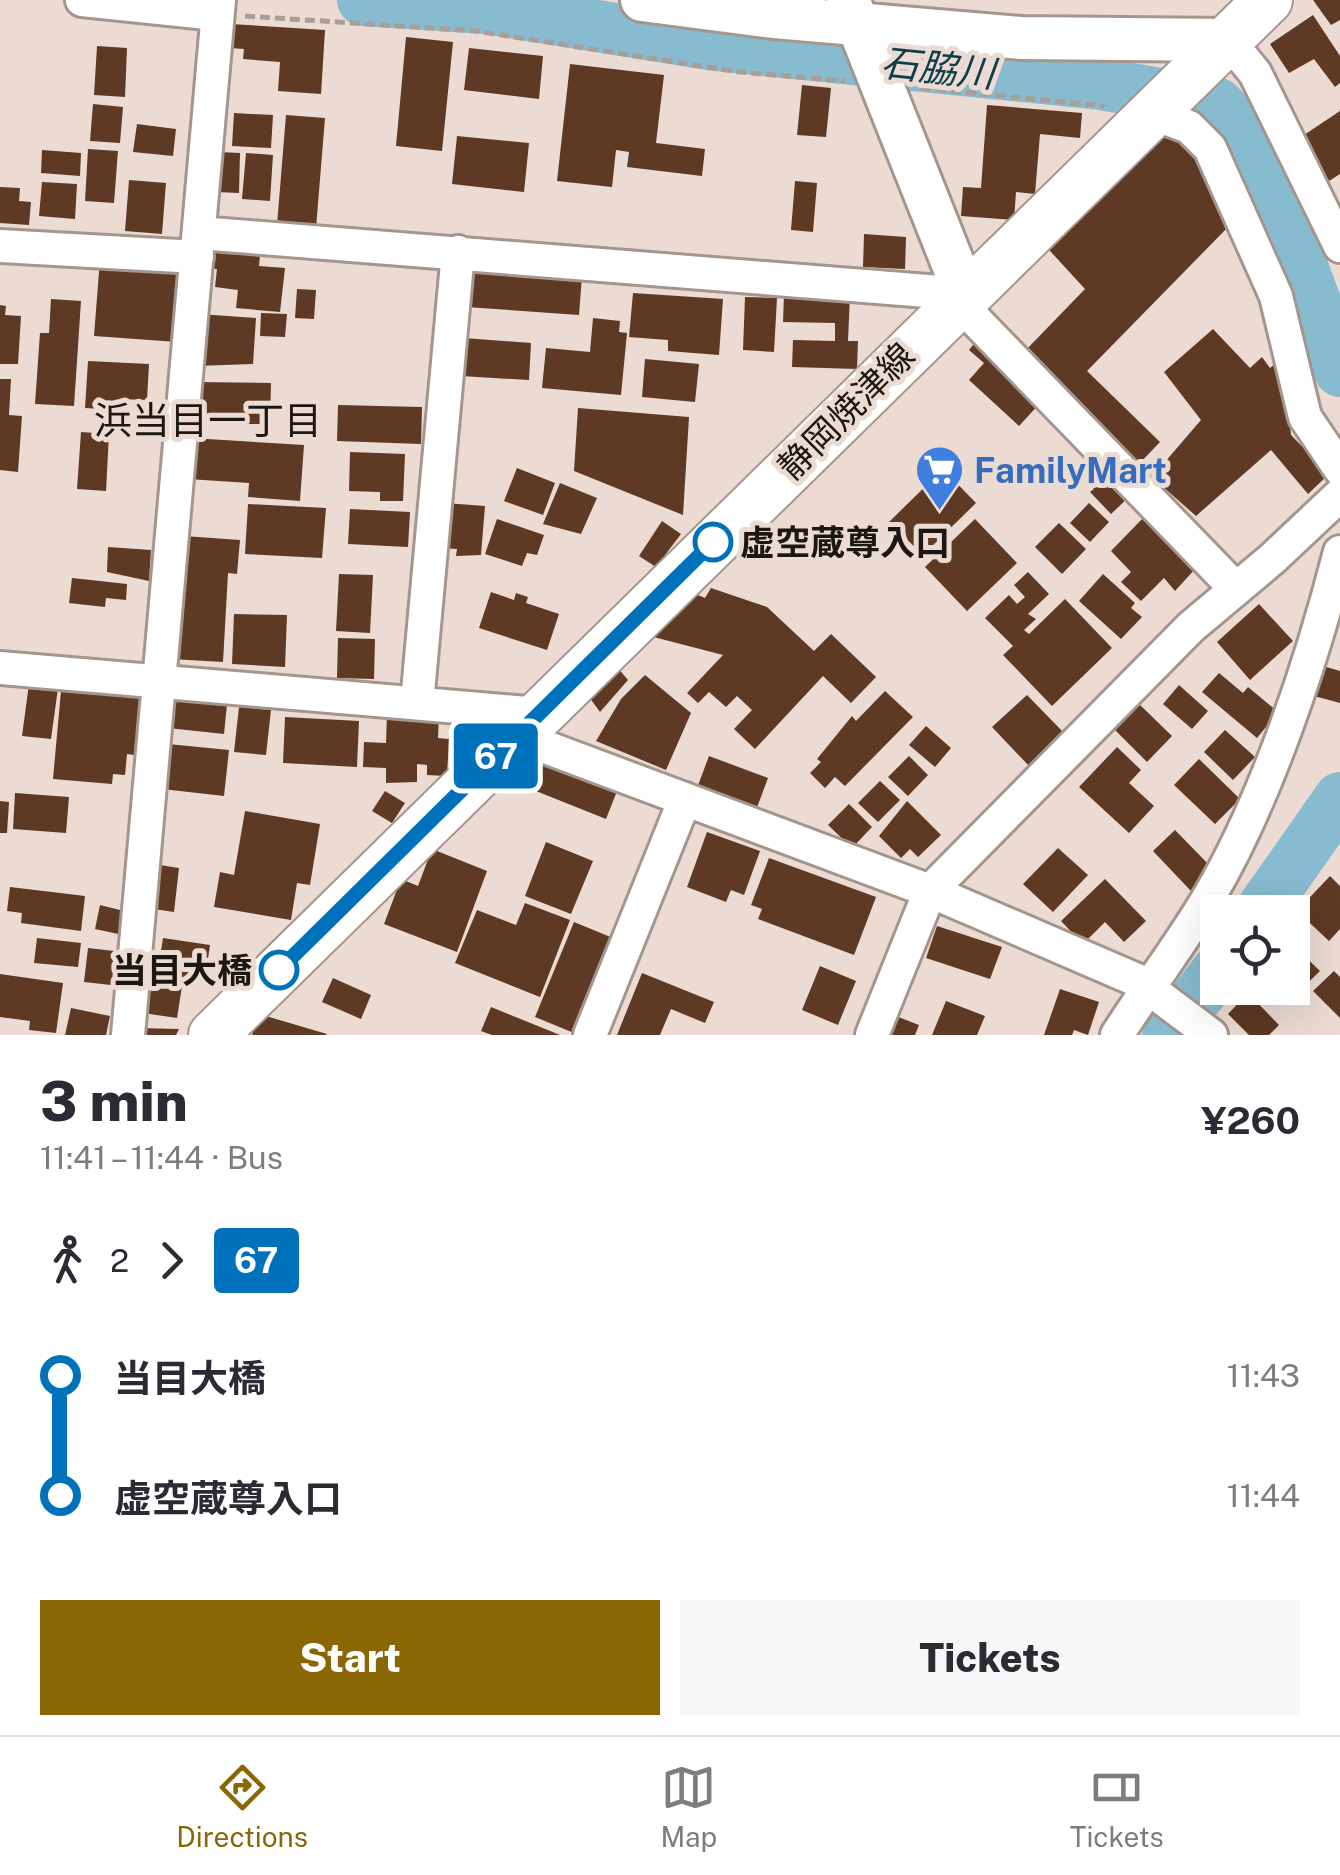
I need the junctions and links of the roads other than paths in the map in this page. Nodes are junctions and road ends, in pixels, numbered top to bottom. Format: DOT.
graph roads {
  1 [pos="82,0"];
  2 [pos="642,0"];
  3 [pos="1268,0"];
  4 [pos="218,7"];
  5 [pos="856,21"];
  6 [pos="1215,52"];
  7 [pos="1141,109"];
  8 [pos="198,245"];
  9 [pos="0,246"];
  10 [pos="1340,246"];
  11 [pos="458,252"];
  12 [pos="961,298"];
  13 [pos="1340,469"];
  14 [pos="1340,495"];
  15 [pos="1340,552"];
  16 [pos="1236,590"];
  17 [pos="0,668"];
  18 [pos="162,679"];
  19 [pos="417,703"];
  20 [pos="528,725"];
  21 [pos="685,799"];
  22 [pos="930,892"];
  23 [pos="1153,990"];
  24 [pos="1208,1032"];
  25 [pos="128,1035"];
  26 [pos="213,1035"];
  27 [pos="590,1035"];
  28 [pos="872,1035"];
  29 [pos="1117,1035"];
  1 -- 4 [label="street"];
  2 -- 5 [label="street"];
  3 -- 6 [label="main road, 静岡焼津線"];
  4 -- 8 [label="street"];
  5 -- 6 [label="street"];
  5 -- 12 [label="street"];
  6 -- 7 [label="main road, 静岡焼津線"];
  6 -- 10 [label="street"];
  7 -- 12 [label="main road, 静岡焼津線"];
  7 -- 13 [label="street"];
  8 -- 9 [label="street"];
  8 -- 11 [label="street"];
  8 -- 18 [label="street"];
  11 -- 12 [label="street"];
  11 -- 19 [label="street"];
  12 -- 16 [label="street"];
  12 -- 20 [label="main road, 静岡焼津線"];
  14 -- 16 [label="street"];
  15 -- 23 [label="street"];
  16 -- 22 [label="street"];
  17 -- 18 [label="street"];
  18 -- 19 [label="street"];
  18 -- 25 [label="street"];
  19 -- 20 [label="street"];
  20 -- 21 [label="street"];
  20 -- 26 [label="main road, 静岡焼津線"];
  21 -- 22 [label="street"];
  21 -- 27 [label="street"];
  22 -- 23 [label="street"];
  22 -- 28 [label="street"];
  23 -- 24 [label="street"];
  23 -- 29 [label="street"];
}
